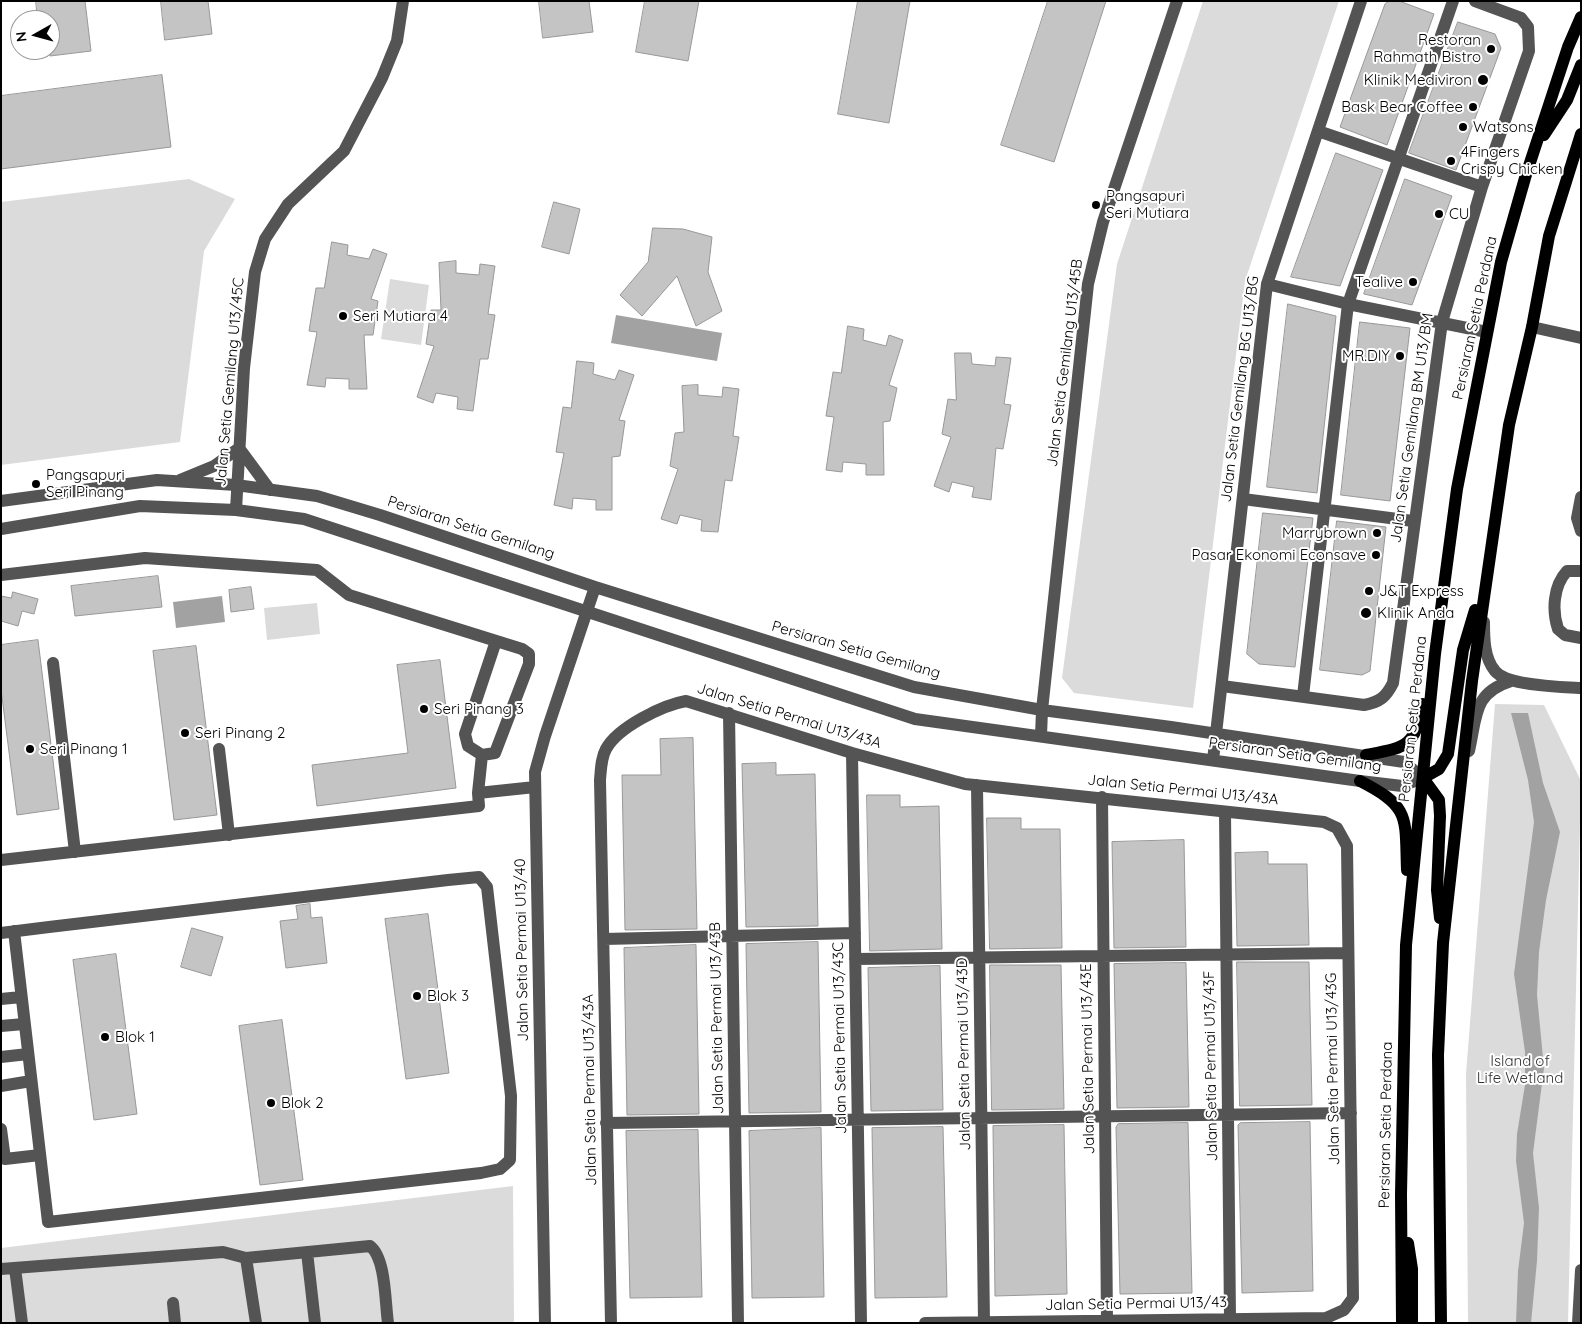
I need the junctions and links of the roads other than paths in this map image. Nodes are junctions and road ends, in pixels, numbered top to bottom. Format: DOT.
graph roads {
  1 [pos="403,1"];
  2 [pos="1177,1"];
  3 [pos="1361,1"];
  4 [pos="1454,1"];
  5 [pos="1475,1"];
  6 [pos="1581,17"];
  7 [pos="1581,65"];
  8 [pos="1318,131"];
  9 [pos="1581,134"];
  10 [pos="1534,150"];
  11 [pos="1398,160"];
  12 [pos="1482,187"];
  13 [pos="1267,284"];
  14 [pos="1348,304"];
  15 [pos="1442,322"];
  16 [pos="1532,327"];
  17 [pos="1487,332"];
  18 [pos="1581,338"];
  19 [pos="239,448"];
  20 [pos="177,481"];
  21 [pos="236,485"];
  22 [pos="270,490"];
  23 [pos="1581,497"];
  24 [pos="1243,499"];
  25 [pos="1,501"];
  26 [pos="236,510"];
  27 [pos="1324,510"];
  28 [pos="1414,521"];
  29 [pos="1,529"];
  30 [pos="1581,531"];
  31 [pos="1581,571"];
  32 [pos="1,575"];
  33 [pos="1486,576"];
  34 [pos="595,587"];
  35 [pos="1483,598"];
  36 [pos="588,612"];
  37 [pos="1581,638"];
  38 [pos="496,641"];
  39 [pos="1435,654"];
  40 [pos="53,663"];
  41 [pos="1512,681"];
  42 [pos="1222,686"];
  43 [pos="1581,688"];
  44 [pos="1303,696"];
  45 [pos="1042,710"];
  46 [pos="729,713"];
  47 [pos="1217,734"];
  48 [pos="1041,736"];
  49 [pos="219,749"];
  50 [pos="852,753"];
  51 [pos="482,755"];
  52 [pos="1366,755"];
  53 [pos="1213,760"];
  54 [pos="1423,778"];
  55 [pos="1360,781"];
  56 [pos="976,785"];
  57 [pos="536,786"];
  58 [pos="1460,790"];
  59 [pos="478,793"];
  60 [pos="1102,797"];
  61 [pos="1225,812"];
  62 [pos="1337,828"];
  63 [pos="229,835"];
  64 [pos="75,852"];
  65 [pos="1,860"];
  66 [pos="1409,912"];
  67 [pos="7,932"];
  68 [pos="855,933"];
  69 [pos="732,936"];
  70 [pos="604,939"];
  71 [pos="1443,943"];
  72 [pos="1347,953"];
  73 [pos="1226,954"];
  74 [pos="1103,956"];
  75 [pos="979,957"];
  76 [pos="855,959"];
  77 [pos="21,997"];
  78 [pos="1,999"];
  79 [pos="24,1024"];
  80 [pos="1,1026"];
  81 [pos="28,1054"];
  82 [pos="1,1057"];
  83 [pos="31,1081"];
  84 [pos="1,1086"];
  85 [pos="1351,1113"];
  86 [pos="1228,1115"];
  87 [pos="1105,1116"];
  88 [pos="981,1118"];
  89 [pos="858,1120"];
  90 [pos="735,1122"];
  91 [pos="606,1123"];
  92 [pos="1,1129"];
  93 [pos="40,1155"];
  94 [pos="1401,1194"];
  95 [pos="307,1252"];
  96 [pos="246,1258"];
  97 [pos="15,1268"];
  98 [pos="1,1269"];
  99 [pos="1581,1270"];
  100 [pos="173,1303"];
  101 [pos="1344,1310"];
  102 [pos="1230,1319"];
  103 [pos="1107,1321"];
  104 [pos="984,1322"];
  105 [pos="22,1323"];
  106 [pos="175,1323"];
  107 [pos="256,1323"];
  108 [pos="315,1323"];
  109 [pos="388,1323"];
  110 [pos="546,1323"];
  111 [pos="611,1323"];
  112 [pos="738,1323"];
  113 [pos="861,1323"];
  114 [pos="926,1323"];
  115 [pos="1402,1323"];
  116 [pos="1412,1323"];
  117 [pos="1441,1323"];
  118 [pos="1578,1323"];
  1 -- 19 [label="street, Jalan Setia Gemilang U13/45C"];
  2 -- 45 [label="street, Jalan Setia Gemilang U13/45B"];
  3 -- 8 [label="street, Jalan Setia Gemilang BG U13/BG"];
  4 -- 11 [label="street"];
  5 -- 12 [label="street, Jalan Setia Gemilang BM U13/BM"];
  6 -- 10 [label="main road, Persiaran Setia Perdana"];
  7 -- 10 [label="main road"];
  8 -- 11 [label="street"];
  8 -- 13 [label="street, Jalan Setia Gemilang BG U13/BG"];
  9 -- 16 [label="main road"];
  10 -- 17 [label="main road, Persiaran Setia Perdana"];
  11 -- 12 [label="street"];
  11 -- 14 [label="street"];
  12 -- 15 [label="street, Jalan Setia Gemilang BM U13/BM"];
  13 -- 14 [label="street"];
  13 -- 24 [label="street, Jalan Setia Gemilang BG U13/BG"];
  14 -- 15 [label="street"];
  14 -- 27 [label="street"];
  15 -- 17 [label="street"];
  15 -- 28 [label="street, Jalan Setia Gemilang BM U13/BM"];
  16 -- 18 [label="street"];
  16 -- 33 [label="main road"];
  17 -- 39 [label="main road, Persiaran Setia Perdana"];
  19 -- 20 [label="street"];
  19 -- 21 [label="street, Jalan Setia Gemilang U13/45C"];
  19 -- 22 [label="street"];
  20 -- 21 [label="street, Persiaran Setia Gemilang"];
  20 -- 25 [label="street, Persiaran Setia Gemilang"];
  21 -- 22 [label="street, Persiaran Setia Gemilang"];
  21 -- 26 [label="street, Jalan Setia Gemilang U13/45C"];
  22 -- 34 [label="street, Persiaran Setia Gemilang"];
  23 -- 30 [label="street"];
  24 -- 27 [label="street"];
  24 -- 42 [label="street, Jalan Setia Gemilang BG U13/BG"];
  26 -- 29 [label="street, Persiaran Setia Gemilang"];
  26 -- 36 [label="street, Persiaran Setia Gemilang"];
  27 -- 28 [label="street"];
  27 -- 44 [label="street"];
  28 -- 44 [label="street, Jalan Setia Gemilang BM U13/BM"];
  31 -- 37 [label="street"];
  32 -- 38 [label="street"];
  33 -- 35 [label="main road"];
  33 -- 54 [label="main road"];
  34 -- 36 [label="street, Jalan Setia Permai U13/40"];
  34 -- 45 [label="street, Persiaran Setia Gemilang"];
  35 -- 41 [label="street"];
  35 -- 58 [label="main road"];
  36 -- 48 [label="street, Persiaran Setia Gemilang"];
  36 -- 57 [label="street, Jalan Setia Permai U13/40"];
  38 -- 51 [label="street"];
  38 -- 51 [label="street"];
  39 -- 52 [label="main road"];
  39 -- 54 [label="main road, Persiaran Setia Perdana"];
  40 -- 64 [label="street"];
  41 -- 43 [label="street"];
  41 -- 58 [label="street"];
  42 -- 44 [label="street"];
  42 -- 47 [label="street, Jalan Setia Gemilang BG U13/BG"];
  45 -- 47 [label="street, Persiaran Setia Gemilang"];
  45 -- 48 [label="street, Jalan Setia Gemilang U13/45B"];
  46 -- 50 [label="street, Jalan Setia Permai U13/43A"];
  46 -- 69 [label="street, Jalan Setia Permai U13/43B"];
  46 -- 70 [label="street, Jalan Setia Permai U13/43A"];
  47 -- 52 [label="street, Persiaran Setia Gemilang"];
  47 -- 53 [label="street, Jalan Setia Gemilang BG U13/BG"];
  48 -- 53 [label="street, Persiaran Setia Gemilang"];
  49 -- 63 [label="street"];
  50 -- 56 [label="street, Jalan Setia Permai U13/43A"];
  50 -- 68 [label="street, Jalan Setia Permai U13/43C"];
  51 -- 59 [label="street"];
  52 -- 54 [label="street, Persiaran Setia Gemilang"];
  53 -- 55 [label="street, Persiaran Setia Gemilang"];
  54 -- 55 [label="street, Persiaran Setia Gemilang"];
  54 -- 66 [label="main road, Persiaran Setia Perdana"];
  54 -- 71 [label="main road"];
  55 -- 66 [label="main road"];
  56 -- 60 [label="street, Jalan Setia Permai U13/43A"];
  56 -- 75 [label="street, Jalan Setia Permai U13/43D"];
  57 -- 59 [label="street"];
  57 -- 110 [label="street, Jalan Setia Permai U13/40"];
  58 -- 71 [label="main road"];
  59 -- 63 [label="street"];
  60 -- 61 [label="street, Jalan Setia Permai U13/43A"];
  60 -- 74 [label="street, Jalan Setia Permai U13/43E"];
  61 -- 62 [label="street, Jalan Setia Permai U13/43A"];
  61 -- 73 [label="street, Jalan Setia Permai U13/43F"];
  62 -- 72 [label="street, Jalan Setia Permai U13/43G"];
  63 -- 64 [label="street"];
  64 -- 65 [label="street"];
  66 -- 94 [label="main road, Persiaran Setia Perdana"];
  67 -- 77 [label="street"];
  67 -- 93 [label="street"];
  68 -- 69 [label="street"];
  68 -- 76 [label="street, Jalan Setia Permai U13/43C"];
  69 -- 70 [label="street"];
  69 -- 90 [label="street, Jalan Setia Permai U13/43B"];
  70 -- 91 [label="street, Jalan Setia Permai U13/43A"];
  71 -- 117 [label="main road"];
  72 -- 73 [label="street"];
  72 -- 85 [label="street, Jalan Setia Permai U13/43G"];
  73 -- 74 [label="street"];
  73 -- 86 [label="street, Jalan Setia Permai U13/43F"];
  74 -- 75 [label="street"];
  74 -- 87 [label="street, Jalan Setia Permai U13/43E"];
  75 -- 76 [label="street"];
  75 -- 88 [label="street, Jalan Setia Permai U13/43D"];
  76 -- 89 [label="street, Jalan Setia Permai U13/43C"];
  77 -- 78 [label="street"];
  77 -- 79 [label="street"];
  79 -- 80 [label="street"];
  79 -- 81 [label="street"];
  81 -- 82 [label="street"];
  81 -- 83 [label="street"];
  83 -- 84 [label="street"];
  83 -- 93 [label="street"];
  85 -- 86 [label="street"];
  85 -- 101 [label="street, Jalan Setia Permai U13/43G"];
  86 -- 87 [label="street"];
  86 -- 102 [label="street, Jalan Setia Permai U13/43F"];
  87 -- 88 [label="street"];
  87 -- 103 [label="street, Jalan Setia Permai U13/43E"];
  88 -- 89 [label="street"];
  88 -- 104 [label="street, Jalan Setia Permai U13/43D"];
  89 -- 90 [label="street"];
  89 -- 113 [label="street, Jalan Setia Permai U13/43C"];
  90 -- 91 [label="street"];
  90 -- 112 [label="street, Jalan Setia Permai U13/43B"];
  91 -- 111 [label="street, Jalan Setia Permai U13/43A"];
  92 -- 93 [label="street"];
  94 -- 115 [label="main road, Persiaran Setia Perdana"];
  94 -- 116 [label="main road"];
  95 -- 96 [label="street"];
  95 -- 108 [label="street"];
  95 -- 109 [label="street"];
  96 -- 97 [label="street"];
  96 -- 107 [label="street"];
  97 -- 98 [label="street"];
  97 -- 105 [label="street"];
  99 -- 118 [label="street"];
  100 -- 106 [label="street"];
  101 -- 102 [label="street, Jalan Setia Permai U13/43"];
  102 -- 103 [label="street, Jalan Setia Permai U13/43"];
  103 -- 104 [label="street, Jalan Setia Permai U13/43"];
  104 -- 114 [label="street, Jalan Setia Permai U13/43"];
}
